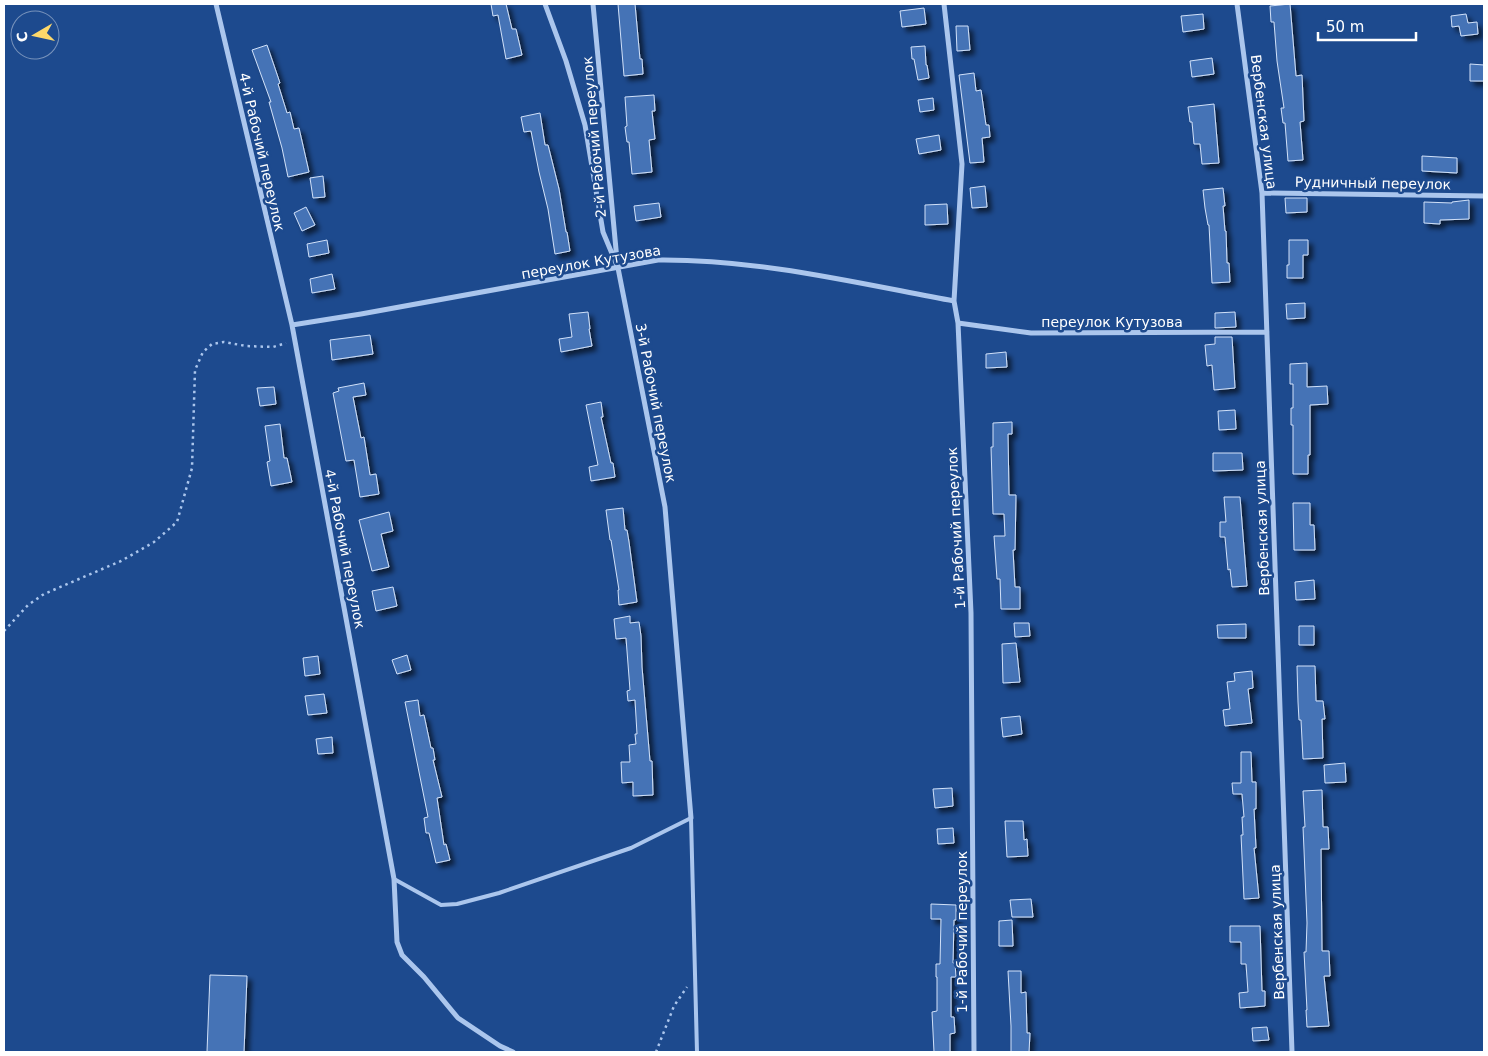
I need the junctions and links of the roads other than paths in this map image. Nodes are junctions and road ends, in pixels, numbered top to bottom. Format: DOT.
graph roads {
  1 [pos="216,4"];
  2 [pos="545,4"];
  3 [pos="593,4"];
  4 [pos="944,4"];
  5 [pos="1237,4"];
  6 [pos="1262,193"];
  7 [pos="1484,196"];
  8 [pos="618,268"];
  9 [pos="954,300"];
  10 [pos="958,322"];
  11 [pos="292,324"];
  12 [pos="1267,332"];
  13 [pos="691,818"];
  14 [pos="394,879"];
  15 [pos="513,1052"];
  16 [pos="697,1052"];
  17 [pos="974,1052"];
  18 [pos="1292,1052"];
  1 -- 11 [label="street, 4-й Рабочий переулок"];
  2 -- 8 [label="street, 3-й Рабочий переулок"];
  3 -- 8 [label="street, 2-й Рабочий переулок"];
  4 -- 9 [label="street, 1-й Рабочий переулок"];
  5 -- 6 [label="street, Вербенская улица"];
  6 -- 7 [label="street, Рудничный переулок"];
  6 -- 12 [label="street, Вербенская улица"];
  8 -- 9 [label="street, переулок Кутузова"];
  8 -- 11 [label="street, переулок Кутузова"];
  8 -- 13 [label="street, 3-й Рабочий переулок"];
  9 -- 10 [label="street, 1-й Рабочий переулок"];
  10 -- 12 [label="street, переулок Кутузова"];
  10 -- 17 [label="street, 1-й Рабочий переулок"];
  11 -- 14 [label="street, 4-й Рабочий переулок"];
  12 -- 18 [label="street, Вербенская улица"];
  13 -- 14 [label="lane"];
  13 -- 16 [label="lane"];
  14 -- 15 [label="street, 4-й Рабочий переулок"];
}
